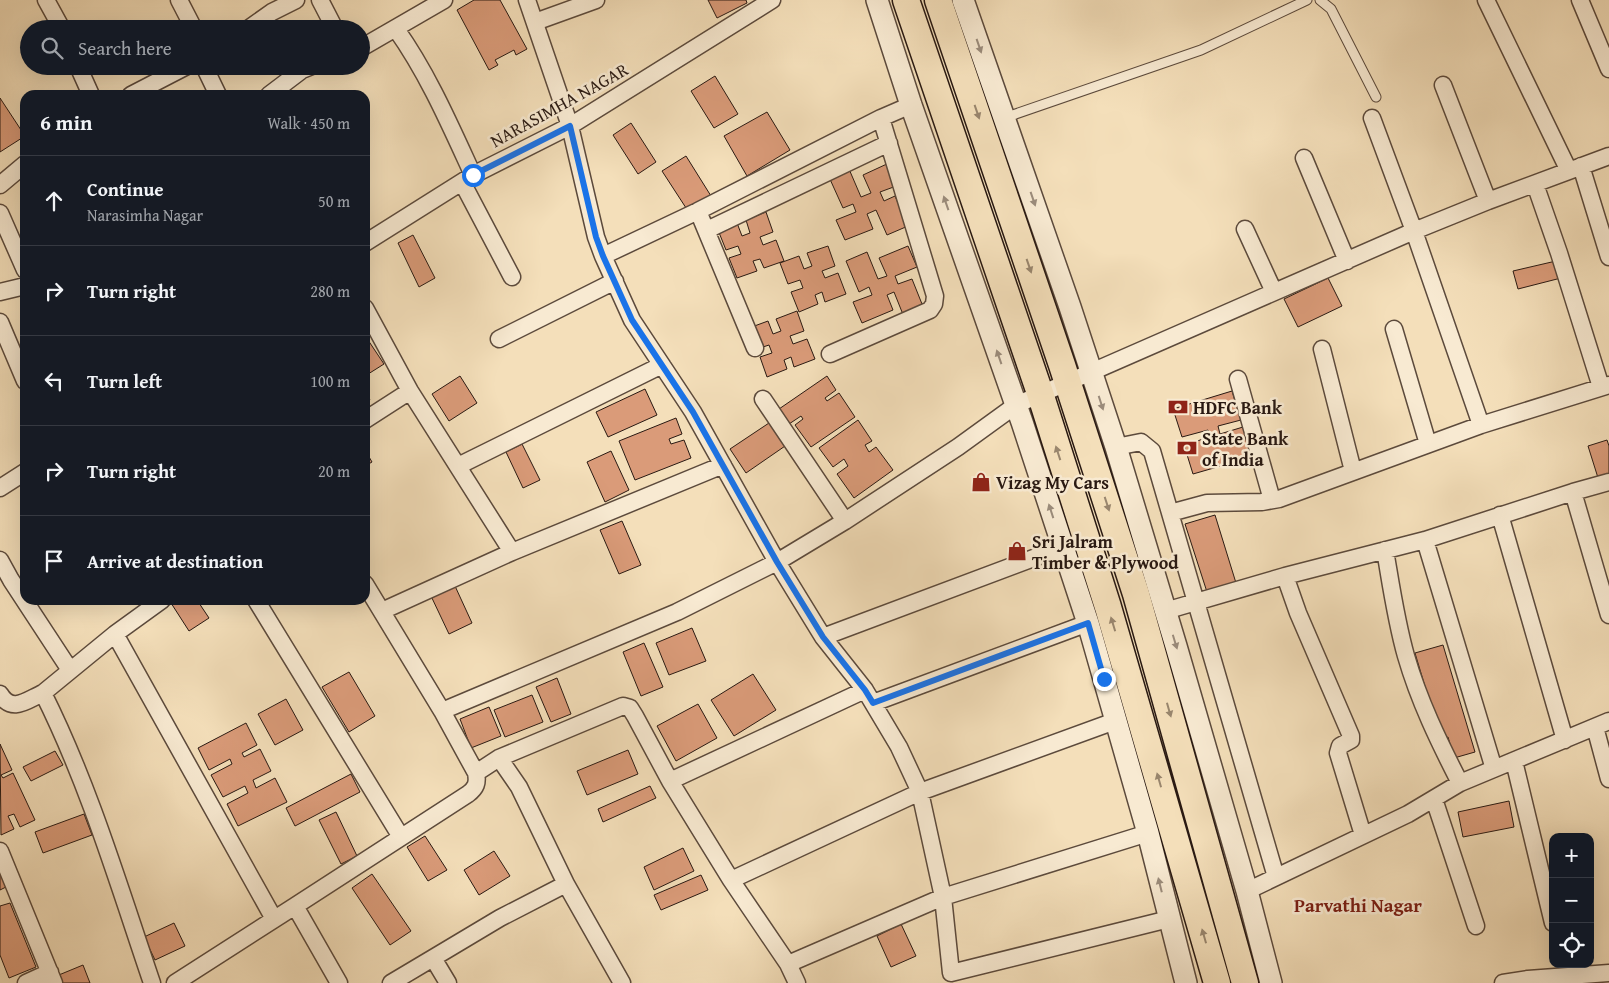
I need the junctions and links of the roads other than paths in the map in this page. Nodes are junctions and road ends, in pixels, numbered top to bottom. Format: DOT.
graph roads {
  1 [pos="46,0"];
  2 [pos="179,0"];
  3 [pos="296,0"];
  4 [pos="320,0"];
  5 [pos="444,0"];
  6 [pos="527,0"];
  7 [pos="596,0"];
  8 [pos="772,0"];
  9 [pos="877,0"];
  10 [pos="906,0"];
  11 [pos="938,0"];
  12 [pos="963,0"];
  13 [pos="1307,0"];
  14 [pos="1320,0"];
  15 [pos="1486,0"];
  16 [pos="1580,0"];
  17 [pos="270,6"];
  18 [pos="420,6"];
  19 [pos="57,20"];
  20 [pos="189,20"];
  21 [pos="257,20"];
  22 [pos="330,20"];
  23 [pos="534,22"];
  24 [pos="396,28"];
  25 [pos="370,43"];
  26 [pos="1609,69"];
  27 [pos="82,75"];
  28 [pos="170,75"];
  29 [pos="208,75"];
  30 [pos="295,75"];
  31 [pos="1443,85"];
  32 [pos="89,90"];
  33 [pos="141,90"];
  34 [pos="216,90"];
  35 [pos="276,90"];
  36 [pos="1376,97"];
  37 [pos="911,104"];
  38 [pos="881,118"];
  39 [pos="1004,118"];
  40 [pos="1372,118"];
  41 [pos="570,126"];
  42 [pos="889,143"];
  43 [pos="1609,156"];
  44 [pos="1304,158"];
  45 [pos="20,168"];
  46 [pos="1575,168"];
  47 [pos="468,178"];
  48 [pos="1535,184"];
  49 [pos="0,185"];
  50 [pos="1488,201"];
  51 [pos="698,211"];
  52 [pos="0,213"];
  53 [pos="1245,229"];
  54 [pos="706,230"];
  55 [pos="1414,231"];
  56 [pos="370,240"];
  57 [pos="603,256"];
  58 [pos="1609,257"];
  59 [pos="20,259"];
  60 [pos="1347,261"];
  61 [pos="512,277"];
  62 [pos="615,281"];
  63 [pos="20,287"];
  64 [pos="0,292"];
  65 [pos="1274,292"];
  66 [pos="370,317"];
  67 [pos="0,322"];
  68 [pos="1394,330"];
  69 [pos="499,339"];
  70 [pos="755,348"];
  71 [pos="1322,349"];
  72 [pos="830,354"];
  73 [pos="662,365"];
  74 [pos="20,369"];
  75 [pos="1080,378"];
  76 [pos="1238,379"];
  77 [pos="1605,386"];
  78 [pos="410,390"];
  79 [pos="1040,394"];
  80 [pos="763,399"];
  81 [pos="1016,405"];
  82 [pos="370,417"];
  83 [pos="1481,425"];
  84 [pos="1428,444"];
  85 [pos="1116,447"];
  86 [pos="723,465"];
  87 [pos="458,466"];
  88 [pos="1353,471"];
  89 [pos="20,475"];
  90 [pos="1609,482"];
  91 [pos="0,488"];
  92 [pos="1572,492"];
  93 [pos="1272,500"];
  94 [pos="1170,513"];
  95 [pos="1500,515"];
  96 [pos="845,520"];
  97 [pos="1425,540"];
  98 [pos="1063,547"];
  99 [pos="1385,550"];
  100 [pos="512,552"];
  101 [pos="0,560"];
  102 [pos="777,562"];
  103 [pos="1285,576"];
  104 [pos="6,583"];
  105 [pos="370,592"];
  106 [pos="20,602"];
  107 [pos="1196,602"];
  108 [pos="22,605"];
  109 [pos="155,605"];
  110 [pos="259,605"];
  111 [pos="382,611"];
  112 [pos="1165,611"];
  113 [pos="1609,615"];
  114 [pos="1088,623"];
  115 [pos="115,634"];
  116 [pos="823,637"];
  117 [pos="70,670"];
  118 [pos="43,693"];
  119 [pos="869,696"];
  120 [pos="2,700"];
  121 [pos="442,711"];
  122 [pos="1115,722"];
  123 [pos="1602,724"];
  124 [pos="1565,740"];
  125 [pos="499,758"];
  126 [pos="1514,761"];
  127 [pos="1494,769"];
  128 [pos="476,773"];
  129 [pos="1609,778"];
  130 [pos="670,781"];
  131 [pos="1460,783"];
  132 [pos="920,792"];
  133 [pos="1434,799"];
  134 [pos="1148,833"];
  135 [pos="1363,835"];
  136 [pos="401,837"];
  137 [pos="0,851"];
  138 [pos="1276,877"];
  139 [pos="730,880"];
  140 [pos="566,884"];
  141 [pos="1247,891"];
  142 [pos="943,897"];
  143 [pos="295,906"];
  144 [pos="1549,906"];
  145 [pos="274,919"];
  146 [pos="1169,919"];
  147 [pos="1476,926"];
  148 [pos="433,958"];
  149 [pos="788,964"];
  150 [pos="1609,973"];
  151 [pos="52,977"];
  152 [pos="945,978"];
  153 [pos="26,983"];
  154 [pos="152,983"];
  155 [pos="175,983"];
  156 [pos="339,983"];
  157 [pos="391,983"];
  158 [pos="448,983"];
  159 [pos="621,983"];
  160 [pos="797,983"];
  161 [pos="1186,983"];
  162 [pos="1217,983"];
  163 [pos="1245,983"];
  164 [pos="1272,983"];
  165 [pos="1503,983"];
  1 -- 19 [label="street"];
  2 -- 20 [label="street"];
  3 -- 17 [label="street"];
  4 -- 22 [label="street"];
  5 -- 18 [label="street"];
  6 -- 23 [label="street"];
  7 -- 23 [label="street"];
  8 -- 41 [label="street, NARASIMHA NAGAR"];
  9 -- 37 [label="street"];
  10 -- 79 [label="main road"];
  11 -- 75 [label="main road, one-way"];
  12 -- 39 [label="street, one-way"];
  13 -- 39 [label="lane"];
  14 -- 36 [label="lane"];
  15 -- 46 [label="street"];
  16 -- 26 [label="street"];
  17 -- 21 [label="street"];
  18 -- 24 [label="street"];
  23 -- 41 [label="street"];
  24 -- 25 [label="street"];
  24 -- 47 [label="street"];
  27 -- 32 [label="street"];
  28 -- 33 [label="street"];
  29 -- 34 [label="street"];
  30 -- 35 [label="street"];
  31 -- 50 [label="street"];
  37 -- 38 [label="street"];
  81 -- 37 [label="street, one-way"];
  38 -- 42 [label="street"];
  38 -- 51 [label="street"];
  39 -- 75 [label="street, one-way"];
  40 -- 55 [label="street"];
  41 -- 47 [label="street, NARASIMHA NAGAR"];
  41 -- 57 [label="street"];
  42 -- 54 [label="street"];
  42 -- 72 [label="street"];
  43 -- 46 [label="street"];
  44 -- 60 [label="street"];
  45 -- 49 [label="street"];
  46 -- 48 [label="street"];
  46 -- 58 [label="street"];
  47 -- 56 [label="street, NARASIMHA NAGAR"];
  47 -- 61 [label="street"];
  48 -- 50 [label="street"];
  48 -- 77 [label="street"];
  50 -- 55 [label="street"];
  51 -- 54 [label="street"];
  51 -- 57 [label="street"];
  52 -- 59 [label="street"];
  53 -- 65 [label="street"];
  54 -- 70 [label="street"];
  55 -- 60 [label="street"];
  55 -- 83 [label="street"];
  57 -- 62 [label="street"];
  60 -- 65 [label="street"];
  62 -- 69 [label="street"];
  62 -- 73 [label="street"];
  63 -- 64 [label="street"];
  65 -- 75 [label="street"];
  66 -- 78 [label="street"];
  67 -- 74 [label="street"];
  68 -- 84 [label="street"];
  71 -- 88 [label="street"];
  73 -- 86 [label="street"];
  73 -- 87 [label="street"];
  75 -- 79 [label="street"];
  75 -- 85 [label="street, one-way"];
  75 -- 163 [label="main road, one-way"];
  76 -- 93 [label="street"];
  77 -- 83 [label="street"];
  78 -- 82 [label="street"];
  78 -- 87 [label="street"];
  79 -- 81 [label="street"];
  162 -- 79 [label="main road, one-way"];
  80 -- 96 [label="street"];
  81 -- 96 [label="street"];
  98 -- 81 [label="street, one-way"];
  83 -- 84 [label="street"];
  84 -- 88 [label="street"];
  85 -- 94 [label="street"];
  85 -- 112 [label="street"];
  86 -- 100 [label="street"];
  86 -- 102 [label="street"];
  87 -- 100 [label="street"];
  88 -- 93 [label="street"];
  89 -- 91 [label="street"];
  90 -- 92 [label="street"];
  92 -- 95 [label="street"];
  92 -- 113 [label="street"];
  93 -- 94 [label="street"];
  94 -- 107 [label="street"];
  95 -- 97 [label="street"];
  95 -- 124 [label="street"];
  96 -- 102 [label="street"];
  97 -- 99 [label="street"];
  97 -- 127 [label="street"];
  98 -- 114 [label="street"];
  98 -- 116 [label="street"];
  99 -- 103 [label="street"];
  99 -- 131 [label="street"];
  100 -- 111 [label="street"];
  101 -- 104 [label="street"];
  102 -- 116 [label="street"];
  102 -- 121 [label="street"];
  103 -- 107 [label="street"];
  103 -- 135 [label="street"];
  104 -- 106 [label="street"];
  105 -- 111 [label="street"];
  107 -- 112 [label="street"];
  107 -- 138 [label="street"];
  108 -- 117 [label="street"];
  109 -- 115 [label="street"];
  110 -- 136 [label="street"];
  111 -- 121 [label="street"];
  112 -- 141 [label="street, one-way"];
  114 -- 119 [label="street"];
  114 -- 122 [label="street"];
  115 -- 117 [label="street"];
  115 -- 145 [label="street"];
  116 -- 119 [label="street"];
  117 -- 118 [label="street"];
  118 -- 120 [label="street"];
  118 -- 154 [label="street"];
  119 -- 130 [label="street"];
  119 -- 132 [label="street"];
  121 -- 128 [label="street"];
  122 -- 132 [label="street"];
  122 -- 134 [label="street"];
  123 -- 124 [label="street"];
  123 -- 129 [label="street"];
  124 -- 126 [label="street"];
  125 -- 128 [label="street"];
  125 -- 130 [label="street"];
  125 -- 140 [label="street"];
  126 -- 127 [label="street"];
  126 -- 144 [label="street"];
  127 -- 131 [label="street"];
  128 -- 136 [label="street"];
  130 -- 139 [label="street"];
  131 -- 133 [label="street"];
  132 -- 139 [label="street"];
  132 -- 142 [label="street"];
  133 -- 135 [label="street"];
  133 -- 147 [label="street"];
  134 -- 142 [label="street"];
  146 -- 134 [label="street, one-way"];
  135 -- 138 [label="street"];
  136 -- 143 [label="street"];
  137 -- 151 [label="street"];
  138 -- 141 [label="street"];
  139 -- 149 [label="street"];
  140 -- 148 [label="street"];
  140 -- 159 [label="street"];
  141 -- 164 [label="street"];
  142 -- 149 [label="street"];
  142 -- 152 [label="street"];
  143 -- 145 [label="street"];
  143 -- 156 [label="street"];
  145 -- 155 [label="street"];
  146 -- 152 [label="street"];
  146 -- 161 [label="street"];
  148 -- 157 [label="street"];
  148 -- 158 [label="street"];
  149 -- 160 [label="street"];
  150 -- 165 [label="street"];
  151 -- 153 [label="street"];
}
